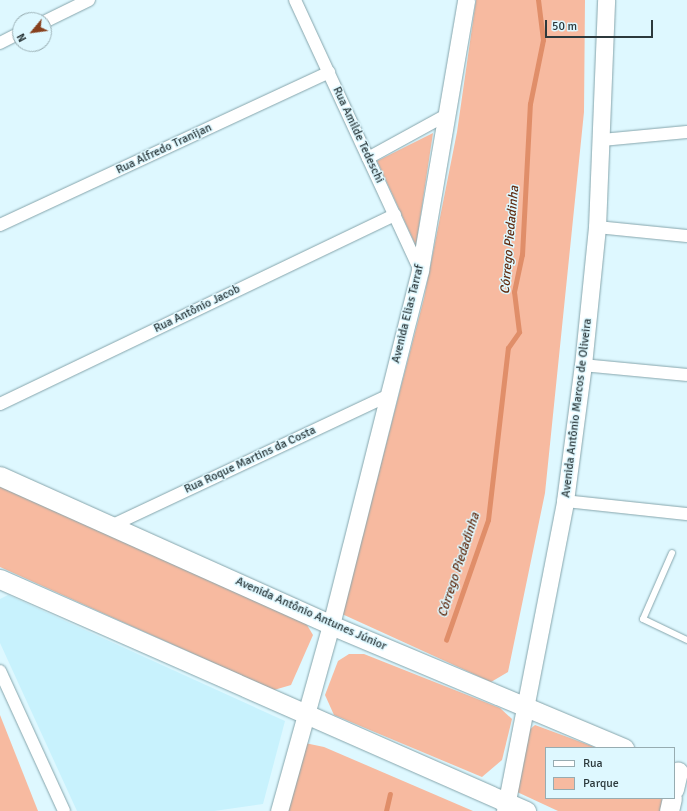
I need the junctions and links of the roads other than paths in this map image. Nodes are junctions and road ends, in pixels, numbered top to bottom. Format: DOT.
graph roads {
  1 [pos="89,0"];
  2 [pos="295,0"];
  3 [pos="466,0"];
  4 [pos="606,0"];
  5 [pos="52,18"];
  6 [pos="12,37"];
  7 [pos="0,43"];
  8 [pos="329,72"];
  9 [pos="448,114"];
  10 [pos="687,132"];
  11 [pos="602,140"];
  12 [pos="368,158"];
  13 [pos="395,215"];
  14 [pos="0,225"];
  15 [pos="597,227"];
  16 [pos="687,236"];
  17 [pos="420,270"];
  18 [pos="583,365"];
  19 [pos="687,375"];
  20 [pos="386,396"];
  21 [pos="0,404"];
  22 [pos="0,476"];
  23 [pos="565,501"];
  24 [pos="687,514"];
  25 [pos="112,525"];
  26 [pos="672,553"];
  27 [pos="0,579"];
  28 [pos="331,625"];
  29 [pos="686,637"];
  30 [pos="0,671"];
  31 [pos="526,707"];
  32 [pos="306,713"];
  33 [pos="622,747"];
  34 [pos="672,799"];
  35 [pos="506,807"];
  36 [pos="64,811"];
  37 [pos="279,811"];
  38 [pos="526,811"];
  39 [pos="669,811"];
  1 -- 5 [label="street"];
  2 -- 8 [label="street, Rua Amilde Tedeschi"];
  3 -- 9 [label="main road, Avenida Elias Tarraf"];
  4 -- 11 [label="main road, Avenida Antônio Marcos de Oliveira"];
  6 -- 7 [label="street"];
  8 -- 12 [label="street, Rua Amilde Tedeschi"];
  8 -- 14 [label="street, Rua Alfredo Tranijan"];
  9 -- 12 [label="street"];
  9 -- 17 [label="main road, Avenida Elias Tarraf"];
  10 -- 11 [label="street"];
  11 -- 15 [label="main road, Avenida Antônio Marcos de Oliveira"];
  12 -- 13 [label="street, Rua Amilde Tedeschi"];
  13 -- 17 [label="street, Rua Amilde Tedeschi"];
  13 -- 21 [label="street, Rua Antônio Jacob"];
  15 -- 16 [label="street"];
  15 -- 18 [label="main road, Avenida Antônio Marcos de Oliveira"];
  17 -- 20 [label="main road, Avenida Elias Tarraf"];
  18 -- 19 [label="street"];
  18 -- 23 [label="main road, Avenida Antônio Marcos de Oliveira"];
  20 -- 25 [label="street, Rua Roque Martins da Costa"];
  20 -- 28 [label="main road, Avenida Elias Tarraf"];
  22 -- 25 [label="main road, Avenida Antônio Antunes Júnior"];
  23 -- 24 [label="street"];
  23 -- 31 [label="main road, Avenida Antônio Marcos de Oliveira"];
  25 -- 28 [label="main road, Avenida Antônio Antunes Júnior"];
  26 -- 29 [label="lane"];
  27 -- 32 [label="main road"];
  28 -- 31 [label="main road, Avenida Antônio Antunes Júnior"];
  28 -- 32 [label="main road"];
  30 -- 36 [label="street"];
  31 -- 33 [label="main road, Avenida Antônio Antunes Júnior"];
  31 -- 35 [label="main road, Avenida Antônio Marcos de Oliveira"];
  32 -- 35 [label="main road"];
  32 -- 37 [label="main road"];
  34 -- 39 [label="main road"];
  35 -- 38 [label="main road"];
}
